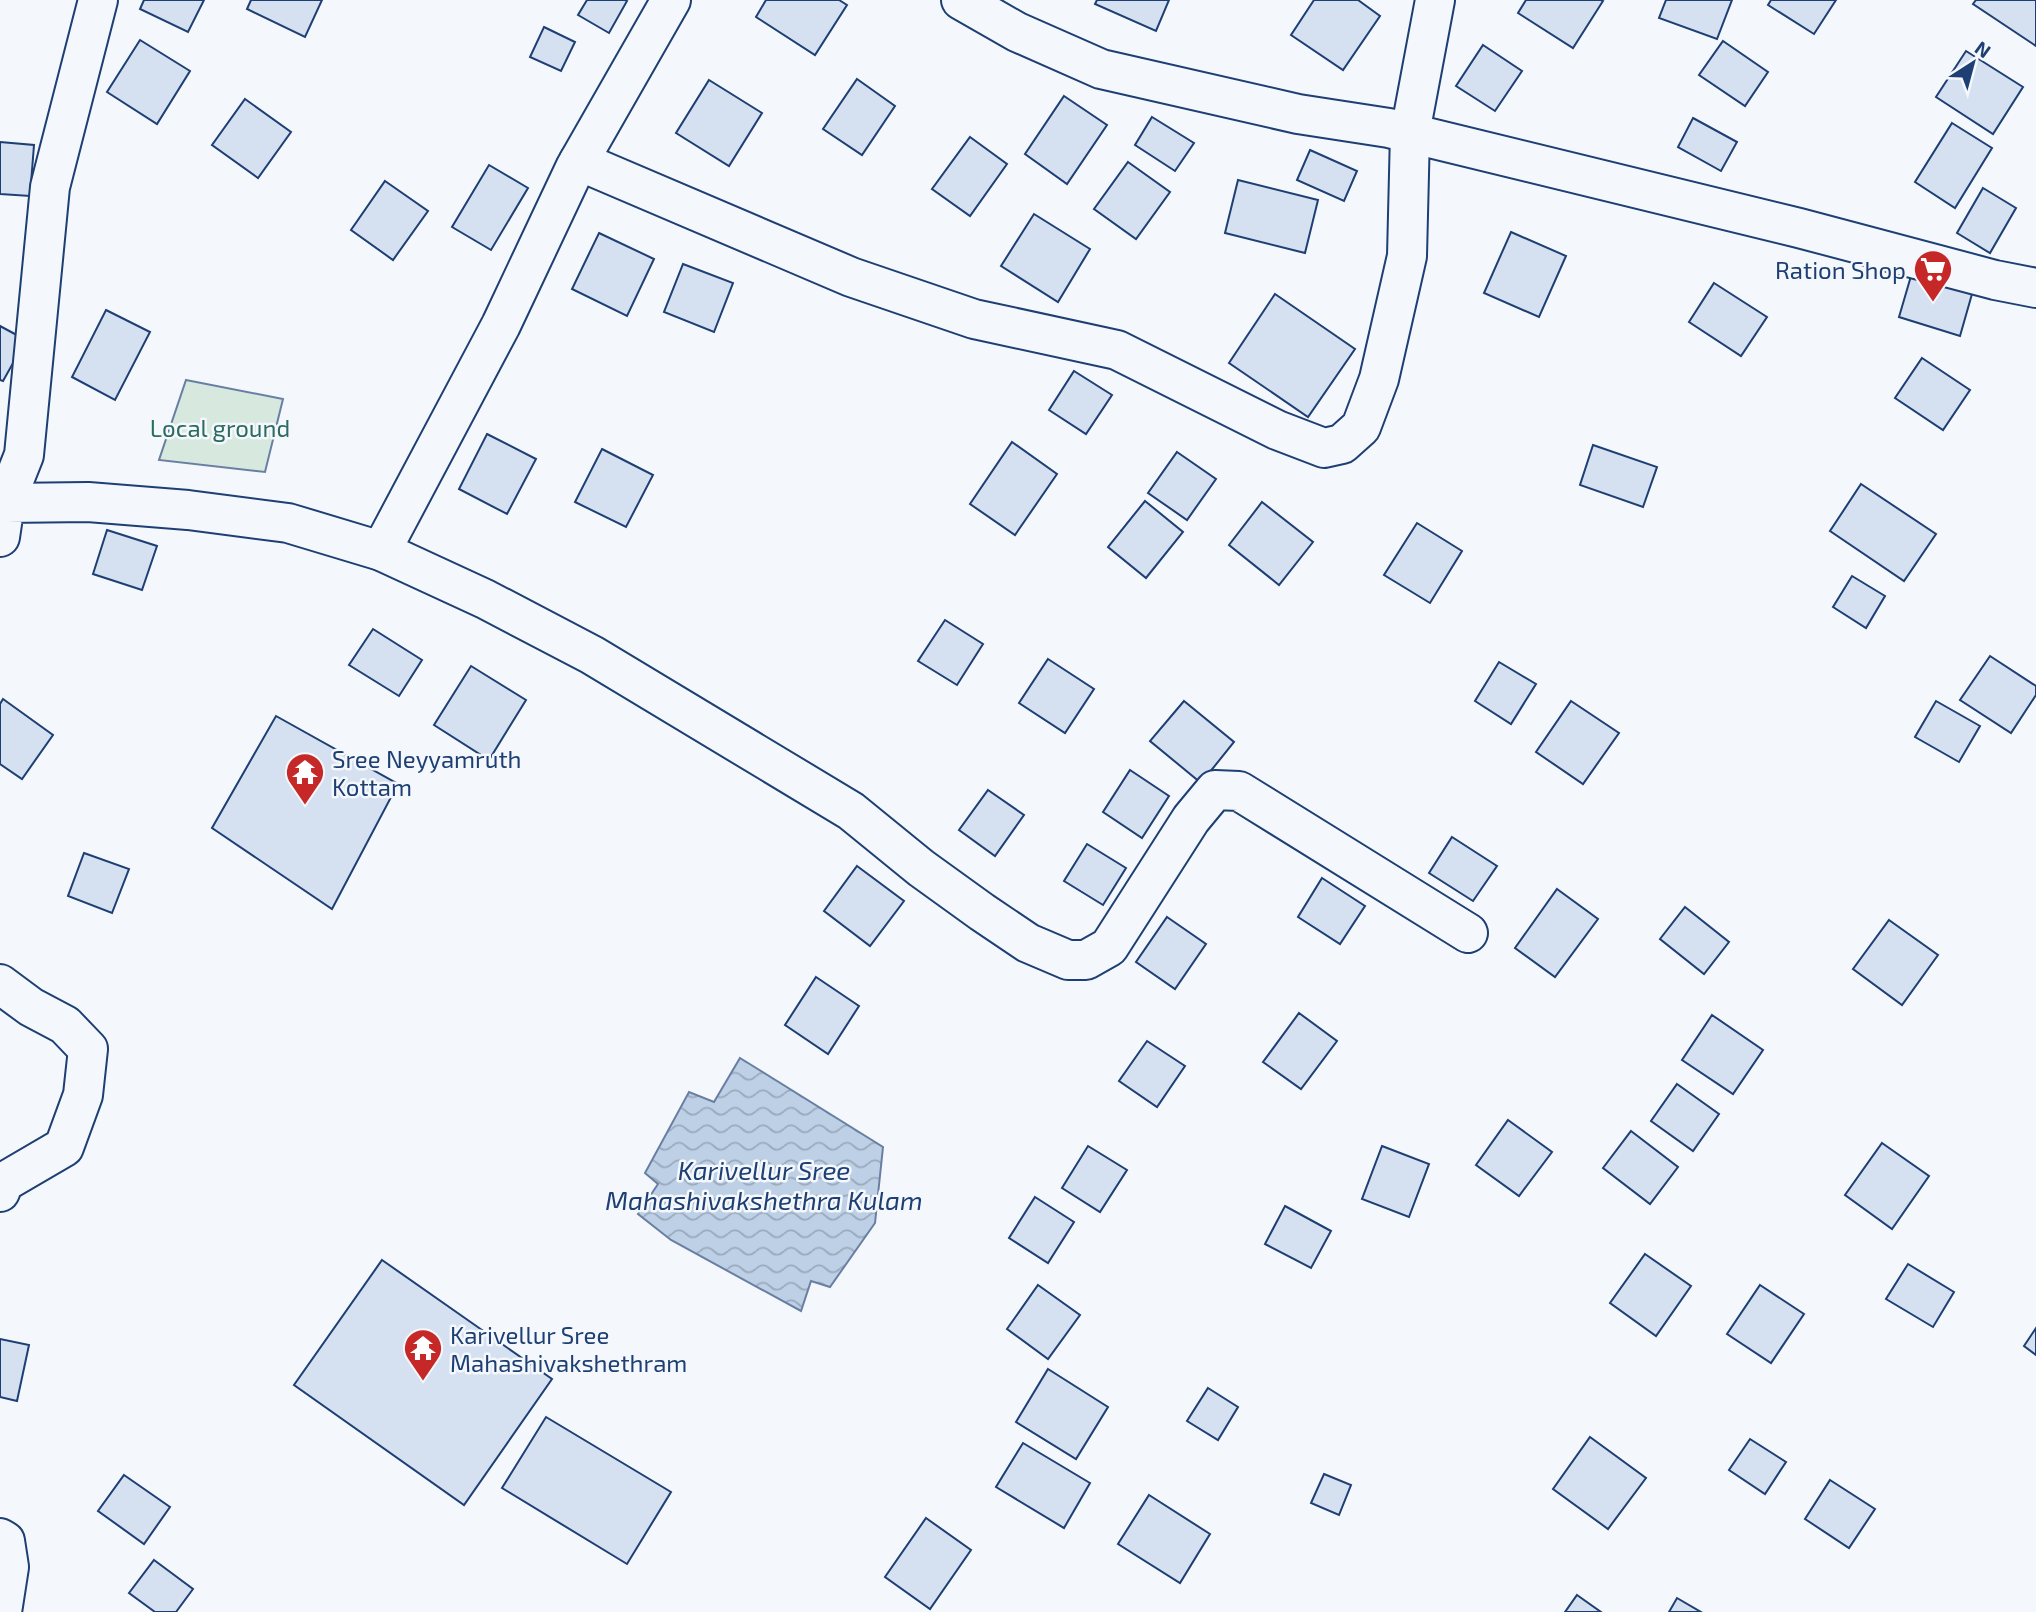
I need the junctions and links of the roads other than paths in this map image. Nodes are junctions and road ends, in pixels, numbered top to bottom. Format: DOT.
graph roads {
  1 [pos="98,0"];
  2 [pos="671,0"];
  3 [pos="961,0"];
  4 [pos="1435,0"];
  5 [pos="1410,133"];
  6 [pos="579,161"];
  7 [pos="2036,288"];
  8 [pos="2,514"];
  9 [pos="381,551"];
  10 [pos="1468,933"];
  11 [pos="0,984"];
  12 [pos="0,1192"];
  13 [pos="0,1538"];
  14 [pos="2,1612"];
  1 -- 8 [label="street"];
  2 -- 6 [label="street"];
  3 -- 5 [label="street"];
  4 -- 5 [label="street"];
  5 -- 6 [label="street"];
  5 -- 7 [label="street"];
  6 -- 9 [label="street"];
  8 -- 9 [label="street"];
  9 -- 10 [label="street"];
  11 -- 12 [label="street"];
  13 -- 14 [label="street"];
}
